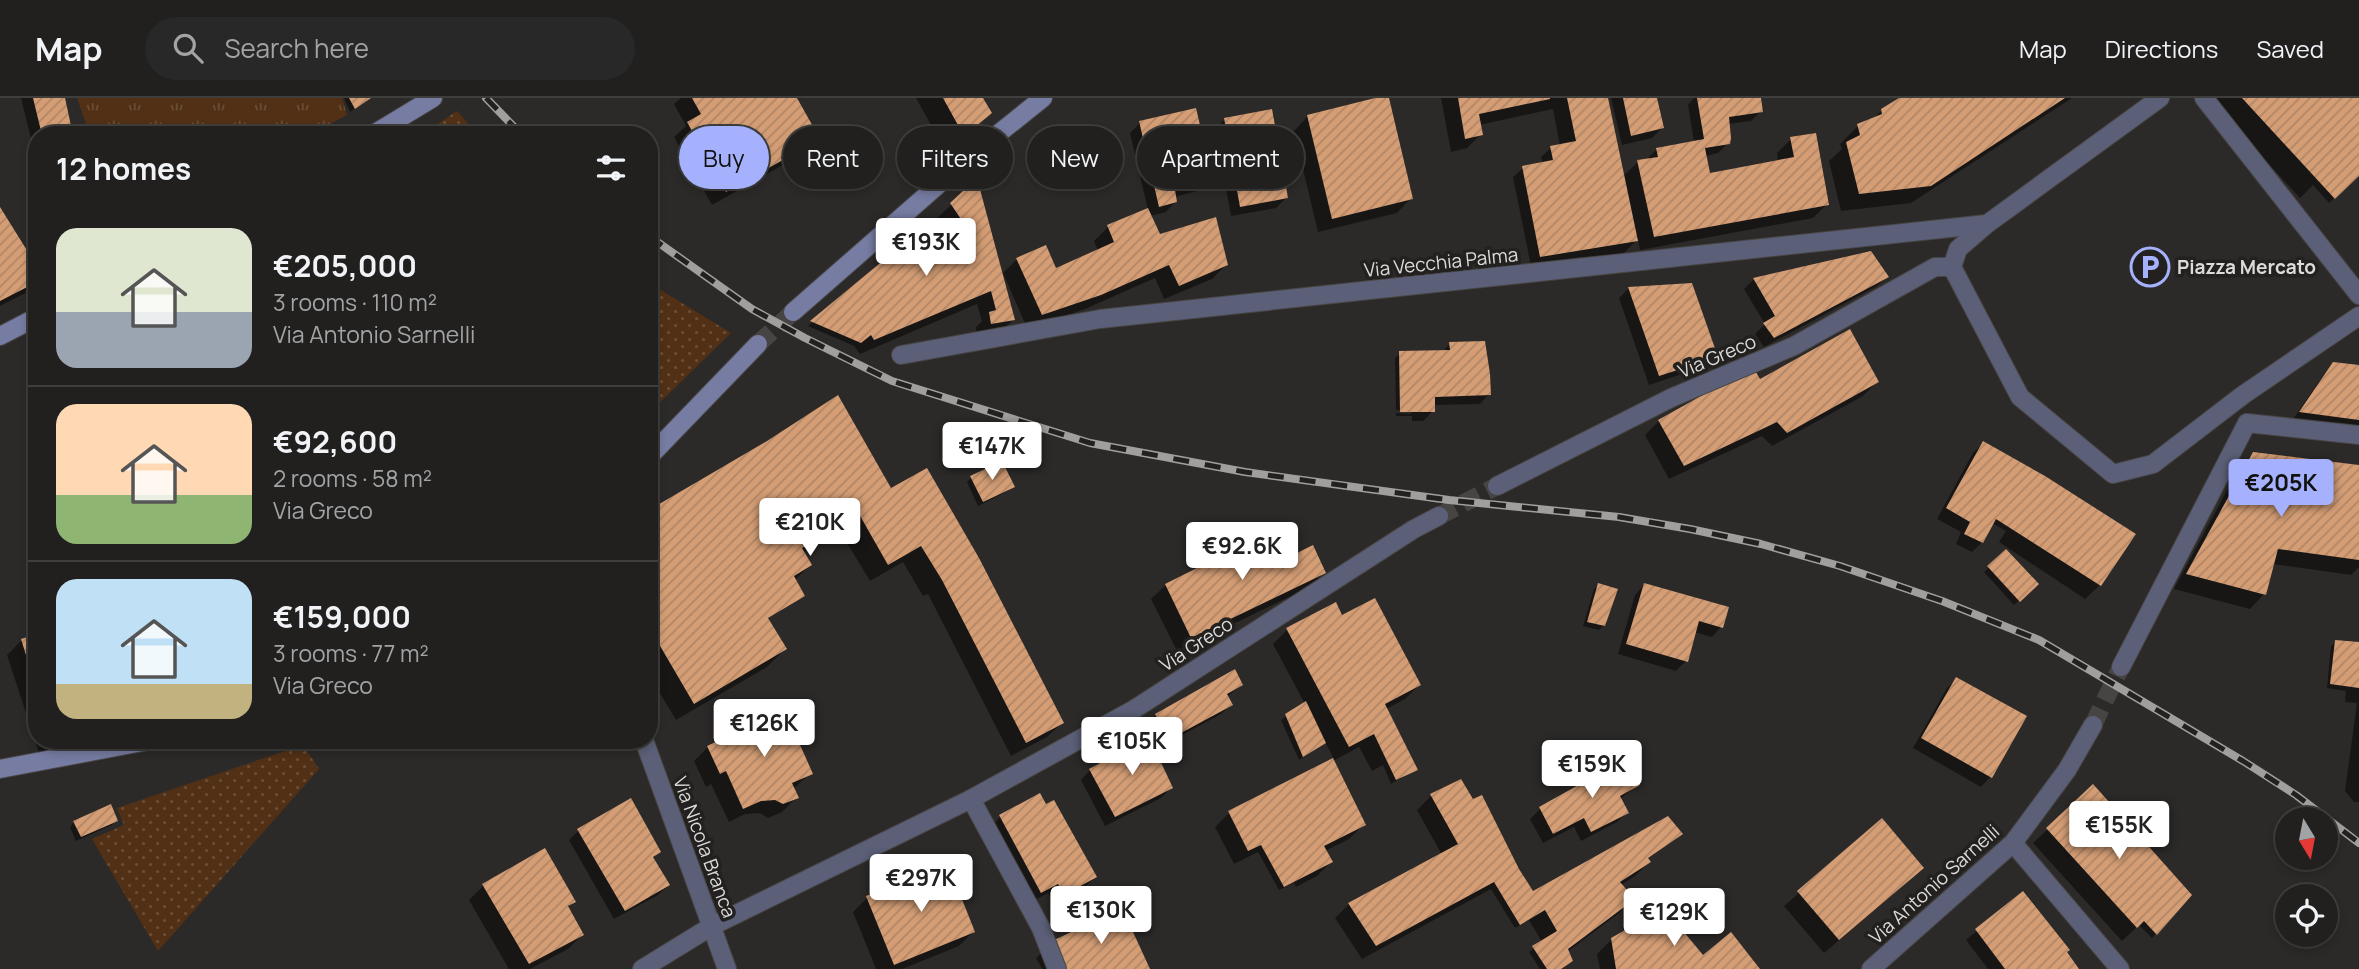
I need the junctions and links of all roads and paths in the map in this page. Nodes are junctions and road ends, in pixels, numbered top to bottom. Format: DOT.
graph roads {
  1 [pos="433,98"];
  2 [pos="1043,98"];
  3 [pos="2160,98"];
  4 [pos="2204,98"];
  5 [pos="387,126"];
  6 [pos="1987,224"];
  7 [pos="1952,267"];
  8 [pos="2359,295"];
  9 [pos="793,313"];
  10 [pos="2359,316"];
  11 [pos="28,322"];
  12 [pos="0,336"];
  13 [pos="758,344"];
  14 [pos="901,355"];
  15 [pos="2243,395"];
  16 [pos="2247,423"];
  17 [pos="2359,435"];
  18 [pos="658,448"];
  19 [pos="1497,486"];
  20 [pos="1439,516"];
  21 [pos="2121,667"];
  22 [pos="2093,725"];
  23 [pos="106,749"];
  24 [pos="646,749"];
  25 [pos="0,769"];
  26 [pos="971,799"];
  27 [pos="2013,843"];
  28 [pos="712,926"];
  29 [pos="642,969"];
  30 [pos="727,969"];
  31 [pos="1057,969"];
  32 [pos="1871,969"];
  33 [pos="2120,969"];
  1 -- 5 [label="main road"];
  2 -- 9 [label="main road"];
  3 -- 6 [label="street"];
  4 -- 8 [label="street"];
  6 -- 7 [label="street"];
  6 -- 14 [label="street, Via Vecchia Palma"];
  7 -- 15 [label="street"];
  7 -- 19 [label="street, Via Greco"];
  10 -- 15 [label="street"];
  11 -- 12 [label="main road"];
  13 -- 18 [label="main road"];
  15 -- 16 [label="street"];
  16 -- 17 [label="street"];
  16 -- 21 [label="street"];
  20 -- 26 [label="street, Via Greco"];
  22 -- 27 [label="street, Via Antonio Sarnelli"];
  23 -- 25 [label="main road"];
  24 -- 28 [label="street, Via Nicola Branca"];
  26 -- 28 [label="street, Via Greco"];
  26 -- 31 [label="street"];
  27 -- 32 [label="street, Via Antonio Sarnelli"];
  27 -- 33 [label="street"];
  28 -- 29 [label="street, Via Greco"];
  28 -- 30 [label="street, Via Nicola Branca"];
}
